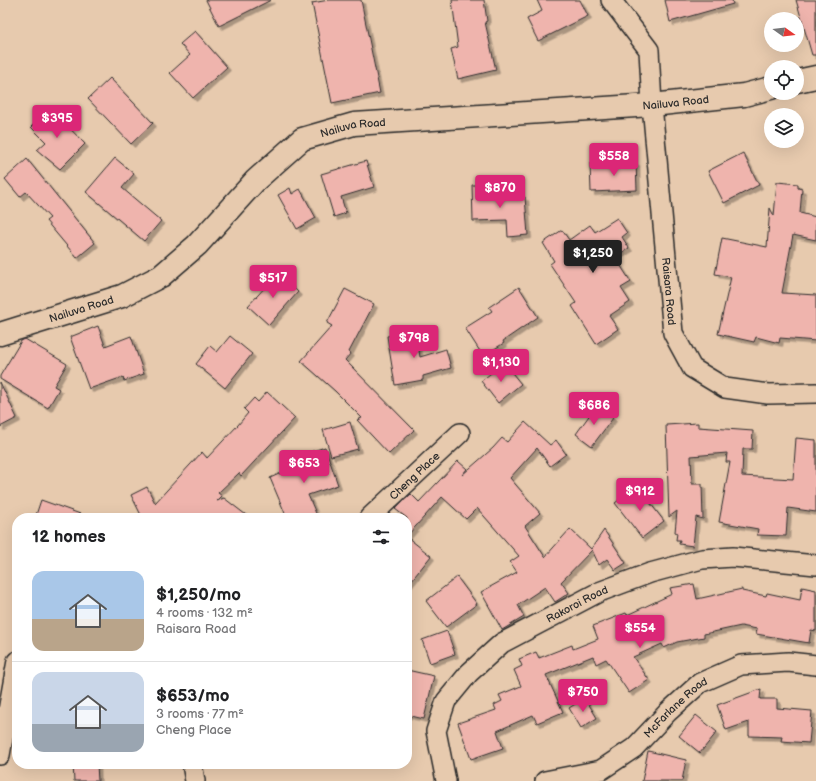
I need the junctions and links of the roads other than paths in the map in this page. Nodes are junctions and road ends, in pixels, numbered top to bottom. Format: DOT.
graph roads {
  1 [pos="611,0"];
  2 [pos="816,76"];
  3 [pos="804,79"];
  4 [pos="764,90"];
  5 [pos="652,104"];
  6 [pos="0,334"];
  7 [pos="816,392"];
  8 [pos="460,433"];
  9 [pos="374,513"];
  10 [pos="816,565"];
  11 [pos="816,665"];
  12 [pos="12,689"];
  13 [pos="0,755"];
  14 [pos="193,769"];
  15 [pos="195,781"];
  16 [pos="446,781"];
  17 [pos="545,781"];
  1 -- 5 [label="street, Raisara Road"];
  2 -- 3 [label="main road"];
  4 -- 5 [label="main road, Nailuva Road"];
  5 -- 6 [label="main road, Nailuva Road"];
  5 -- 7 [label="street, Raisara Road"];
  8 -- 9 [label="street, Cheng Place"];
  10 -- 16 [label="street, Rakoroi Road"];
  11 -- 17 [label="street, McFarlane Road"];
  12 -- 13 [label="street"];
  14 -- 15 [label="street"];
}
